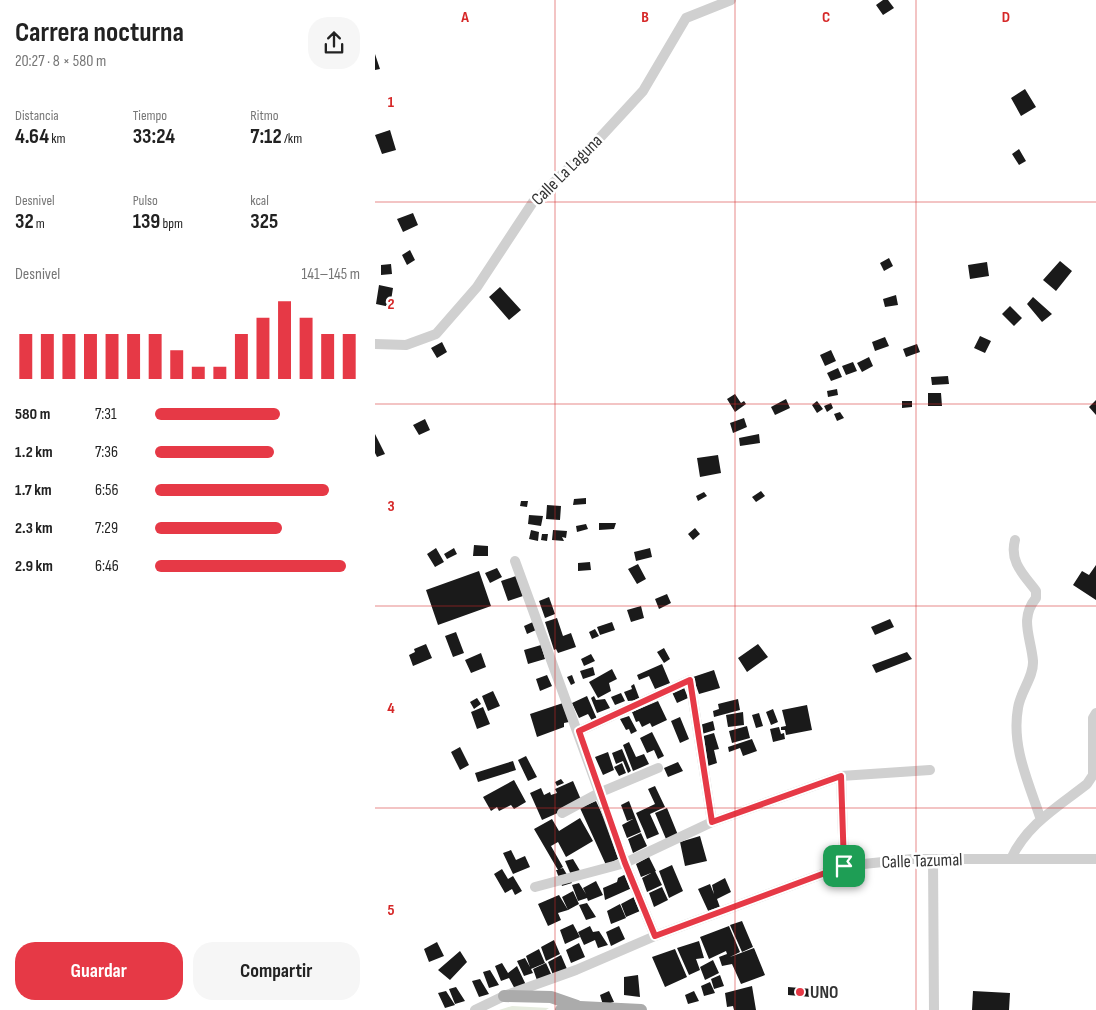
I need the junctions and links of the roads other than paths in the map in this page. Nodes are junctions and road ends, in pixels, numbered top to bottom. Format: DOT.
graph roads {
  1 [pos="731,0"];
  2 [pos="375,344"];
  3 [pos="1015,540"];
  4 [pos="515,561"];
  5 [pos="1096,714"];
  6 [pos="579,731"];
  7 [pos="659,768"];
  8 [pos="930,770"];
  9 [pos="841,776"];
  10 [pos="601,792"];
  11 [pos="562,813"];
  12 [pos="1041,820"];
  13 [pos="712,822"];
  14 [pos="933,859"];
  15 [pos="1011,859"];
  16 [pos="1096,859"];
  17 [pos="625,863"];
  18 [pos="844,866"];
  19 [pos="535,887"];
  20 [pos="655,936"];
  21 [pos="504,996"];
  22 [pos="580,1007"];
  23 [pos="475,1010"];
  24 [pos="561,1010"];
  25 [pos="641,1010"];
  26 [pos="934,1010"];
  1 -- 2 [label="street, Calle La Laguna"];
  3 -- 12 [label="street"];
  4 -- 6 [label="street"];
  5 -- 12 [label="street"];
  6 -- 10 [label="street"];
  6 -- 13 [label="street"];
  7 -- 10 [label="street"];
  8 -- 9 [label="street"];
  9 -- 13 [label="street"];
  9 -- 18 [label="street"];
  10 -- 11 [label="street"];
  10 -- 17 [label="street"];
  12 -- 15 [label="street"];
  13 -- 17 [label="street"];
  14 -- 15 [label="street, Calle Tazumal"];
  14 -- 18 [label="street, Calle Tazumal"];
  14 -- 26 [label="street"];
  15 -- 16 [label="street, Calle Tazumal"];
  17 -- 19 [label="street"];
  17 -- 20 [label="street"];
  18 -- 20 [label="street, Calle Tazumal"];
  20 -- 21 [label="street, Calle Tazumal"];
  21 -- 22 [label="main road"];
  21 -- 23 [label="street, Calle Tazumal"];
  22 -- 24 [label="main road"];
  22 -- 25 [label="main road"];
}
